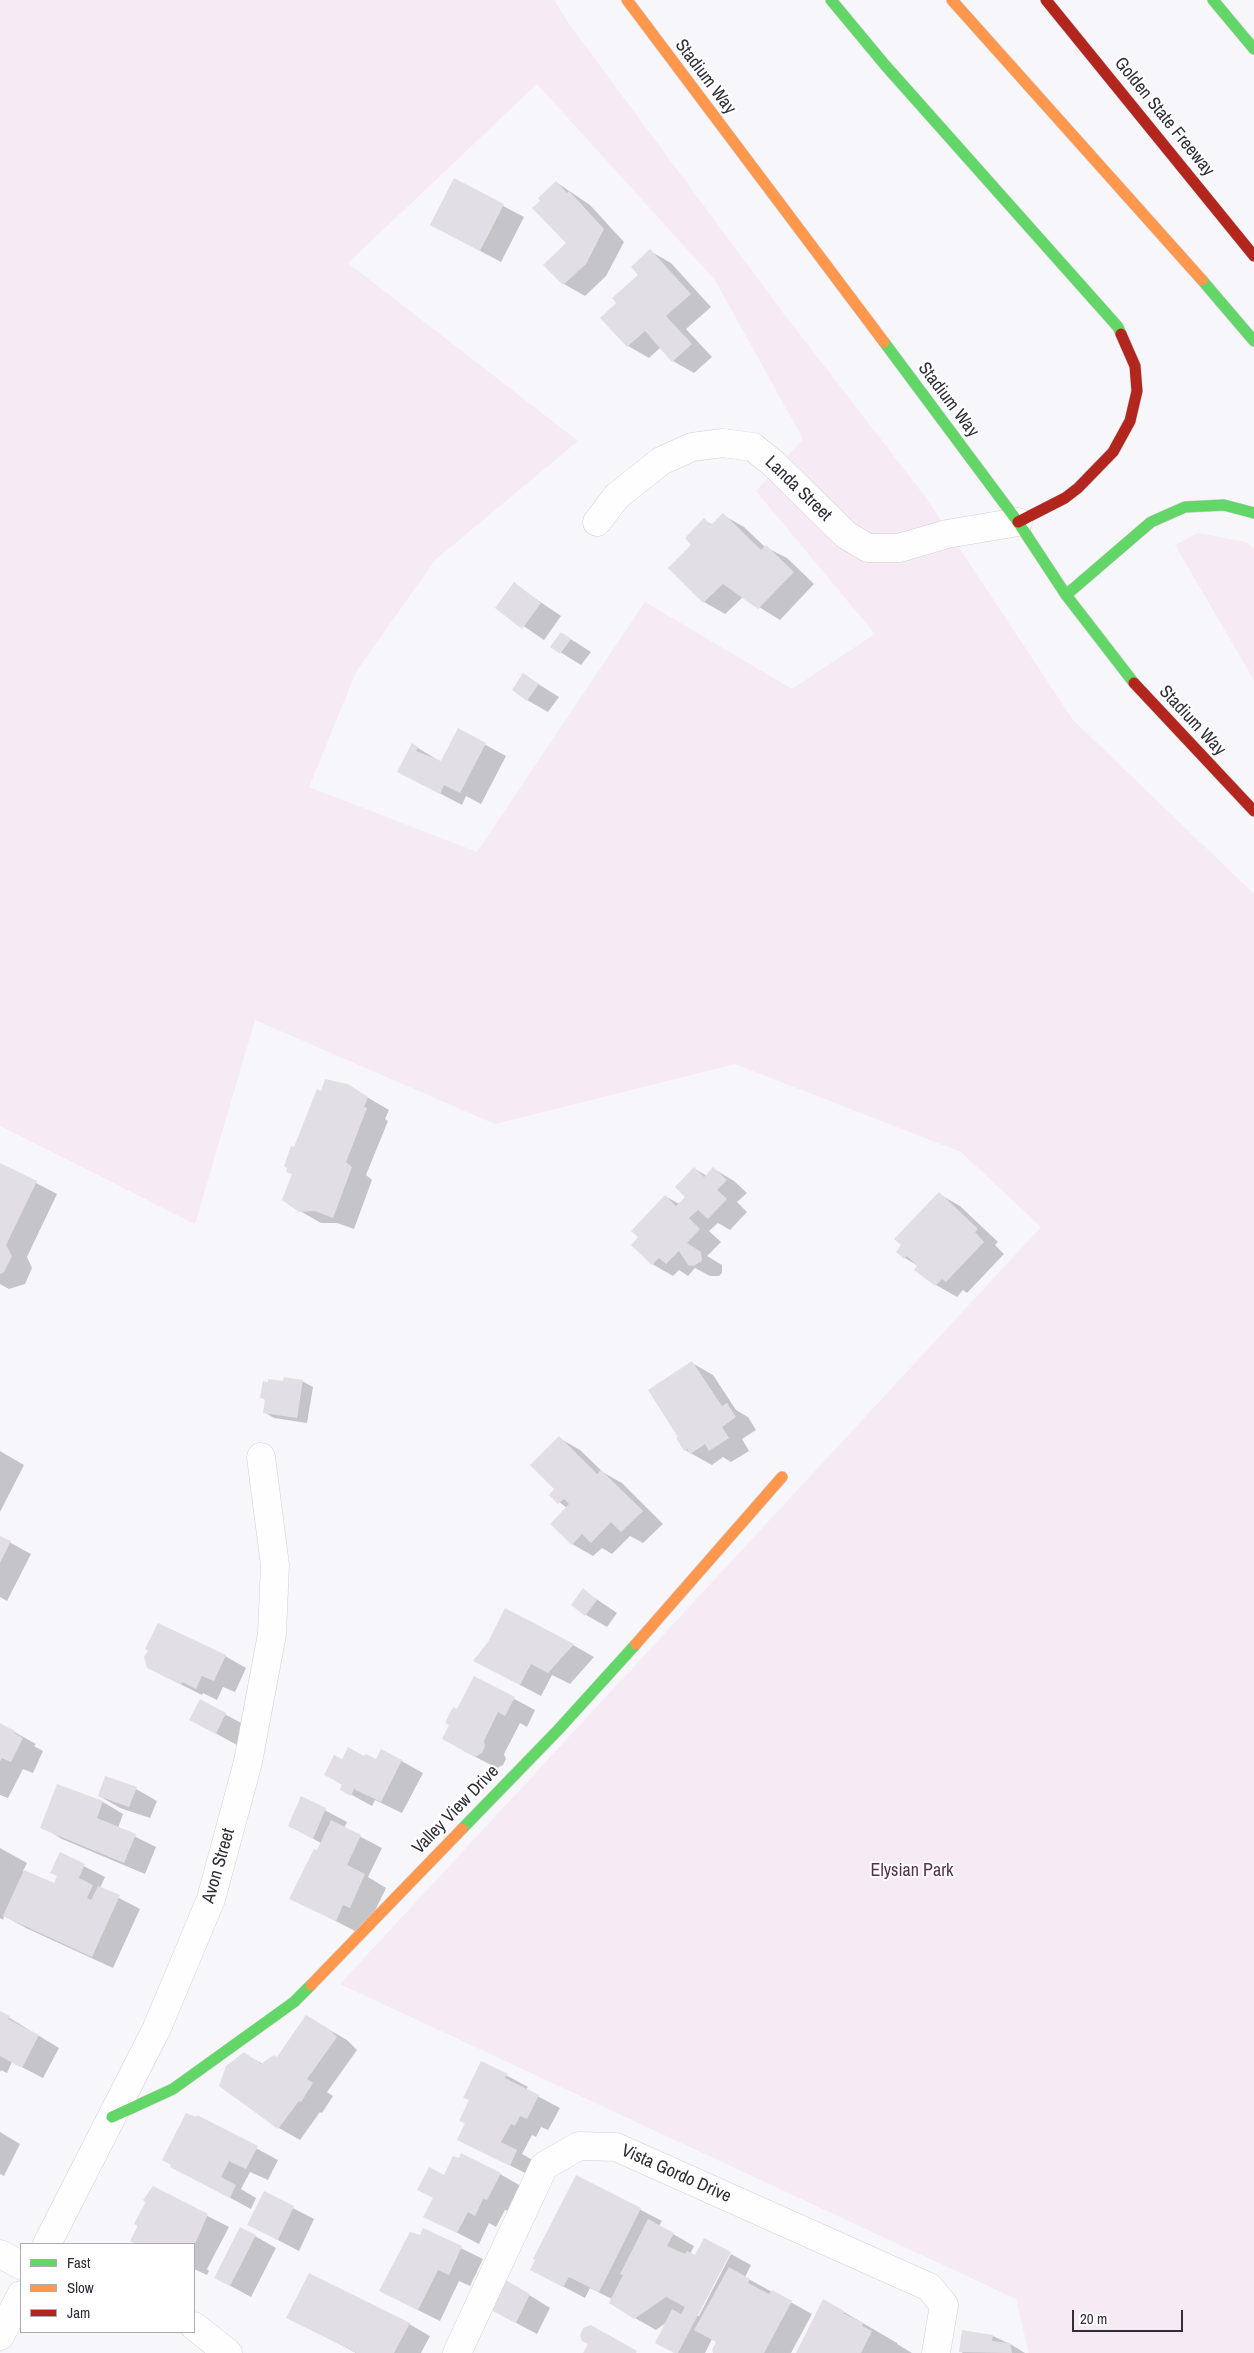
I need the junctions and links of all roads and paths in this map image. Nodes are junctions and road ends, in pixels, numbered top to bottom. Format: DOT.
graph roads {
  1 [pos="626,0"];
  2 [pos="831,0"];
  3 [pos="952,0"];
  4 [pos="1046,0"];
  5 [pos="1213,0"];
  6 [pos="1254,49"];
  7 [pos="1254,256"];
  8 [pos="1254,341"];
  9 [pos="1254,514"];
  10 [pos="597,522"];
  11 [pos="1018,522"];
  12 [pos="1066,595"];
  13 [pos="1254,811"];
  14 [pos="261,1457"];
  15 [pos="782,1477"];
  16 [pos="112,2117"];
  17 [pos="49,2243"];
  18 [pos="0,2254"];
  19 [pos="20,2264"];
  20 [pos="20,2297"];
  21 [pos="195,2327"];
  22 [pos="0,2336"];
  23 [pos="228,2353"];
  24 [pos="457,2353"];
  25 [pos="936,2353"];
  1 -- 11 [label="main road, Stadium Way"];
  2 -- 11 [label="main road"];
  3 -- 8 [label="main road"];
  4 -- 7 [label="main road, Golden State Freeway"];
  5 -- 6 [label="main road"];
  9 -- 12 [label="main road"];
  10 -- 11 [label="street, Landa Street"];
  11 -- 12 [label="main road, Stadium Way"];
  12 -- 13 [label="main road, Stadium Way"];
  14 -- 16 [label="street, Avon Street"];
  15 -- 16 [label="main road, Valley View Drive"];
  16 -- 17 [label="street, Avon Street"];
  18 -- 19 [label="street"];
  20 -- 22 [label="street"];
  21 -- 23 [label="street"];
  24 -- 25 [label="street, Vista Gordo Drive"];
}
